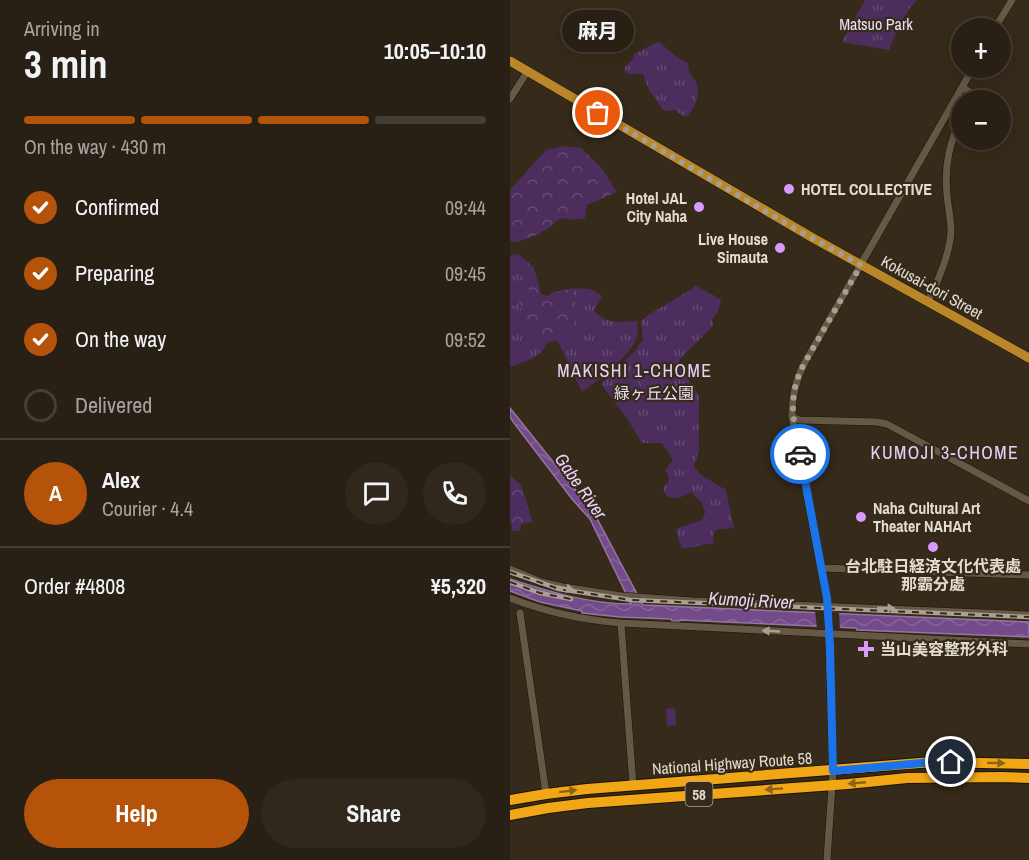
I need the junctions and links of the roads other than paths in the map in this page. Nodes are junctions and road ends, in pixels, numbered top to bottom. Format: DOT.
graph roads {
  1 [pos="1012,0"];
  2 [pos="1001,18"];
  3 [pos="510,61"];
  4 [pos="527,72"];
  5 [pos="967,78"];
  6 [pos="962,87"];
  7 [pos="967,90"];
  8 [pos="510,99"];
  9 [pos="939,128"];
  10 [pos="951,135"];
  11 [pos="951,144"];
  12 [pos="861,265"];
  13 [pos="928,301"];
  14 [pos="1029,357"];
  15 [pos="792,417"];
  16 [pos="1029,501"];
  17 [pos="821,568"];
  18 [pos="510,569"];
  19 [pos="1029,575"];
  20 [pos="510,598"];
  21 [pos="828,609"];
  22 [pos="520,613"];
  23 [pos="1029,615"];
  24 [pos="621,623"];
  25 [pos="829,632"];
  26 [pos="1029,644"];
  27 [pos="1029,764"];
  28 [pos="833,771"];
  29 [pos="1029,778"];
  30 [pos="633,785"];
  31 [pos="832,785"];
  32 [pos="546,794"];
  33 [pos="510,800"];
  34 [pos="510,814"];
  35 [pos="827,860"];
  1 -- 2 [label="street"];
  3 -- 4 [label="main road, Kokusai-dori Street"];
  4 -- 8 [label="street"];
  4 -- 12 [label="main road, Kokusai-dori Street"];
  5 -- 6 [label="street"];
  6 -- 7 [label="street"];
  6 -- 9 [label="street"];
  9 -- 10 [label="street"];
  9 -- 12 [label="street"];
  11 -- 13 [label="street"];
  12 -- 13 [label="main road, Kokusai-dori Street"];
  12 -- 15 [label="street"];
  13 -- 14 [label="main road, Kokusai-dori Street"];
  15 -- 16 [label="street"];
  15 -- 17 [label="street"];
  17 -- 19 [label="street"];
  17 -- 21 [label="street"];
  18 -- 21 [label="street, one-way"];
  20 -- 24 [label="street"];
  21 -- 23 [label="street, one-way"];
  21 -- 25 [label="street"];
  22 -- 32 [label="street"];
  25 -- 24 [label="street, one-way"];
  24 -- 30 [label="street"];
  25 -- 26 [label="street"];
  25 -- 28 [label="street"];
  28 -- 27 [label="highway, National Highway Route 58 / 58, one-way"];
  28 -- 30 [label="highway, National Highway Route 58 / 58"];
  28 -- 31 [label="street"];
  29 -- 31 [label="highway, National Highway Route 58 / 58, one-way"];
  32 -- 30 [label="highway, National Highway Route 58 / 58, one-way"];
  31 -- 34 [label="highway, National Highway Route 58 / 58, one-way"];
  31 -- 35 [label="street"];
  32 -- 33 [label="highway, National Highway Route 58 / 58"];
}
